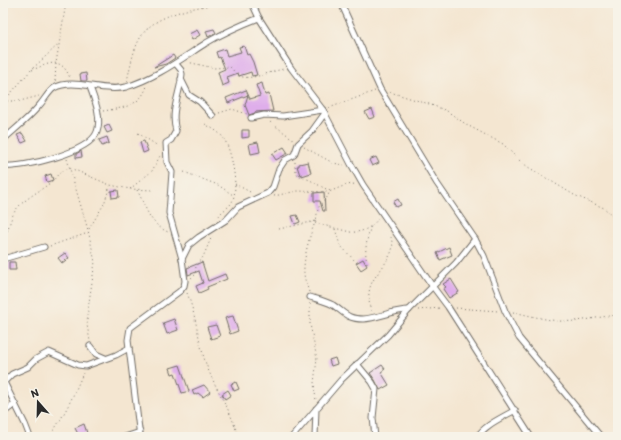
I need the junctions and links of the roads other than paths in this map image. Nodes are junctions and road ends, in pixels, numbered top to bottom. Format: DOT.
graph roads {
  1 [pos="252,3"];
  2 [pos="341,3"];
  3 [pos="258,18"];
  4 [pos="176,64"];
  5 [pos="181,79"];
  6 [pos="90,87"];
  7 [pos="324,112"];
  8 [pos="213,116"];
  9 [pos="250,118"];
  10 [pos="3,140"];
  11 [pos="3,166"];
  12 [pos="475,239"];
  13 [pos="44,247"];
  14 [pos="3,259"];
  15 [pos="182,259"];
  16 [pos="433,287"];
  17 [pos="310,296"];
  18 [pos="409,310"];
  19 [pos="90,346"];
  20 [pos="129,348"];
  21 [pos="105,358"];
  22 [pos="357,364"];
  23 [pos="3,381"];
  24 [pos="15,404"];
  25 [pos="316,408"];
  26 [pos="515,410"];
  27 [pos="3,413"];
  28 [pos="140,434"];
  29 [pos="30,437"];
  30 [pos="125,437"];
  31 [pos="292,437"];
  32 [pos="314,437"];
  33 [pos="375,437"];
  34 [pos="477,437"];
  35 [pos="531,437"];
  36 [pos="601,437"];
  1 -- 3 [label="street"];
  2 -- 12 [label="street"];
  3 -- 4 [label="street"];
  3 -- 7 [label="street"];
  4 -- 5 [label="street"];
  4 -- 6 [label="street"];
  5 -- 8 [label="street"];
  5 -- 15 [label="street"];
  6 -- 10 [label="street"];
  6 -- 11 [label="street"];
  7 -- 9 [label="street"];
  7 -- 15 [label="street"];
  7 -- 16 [label="street"];
  12 -- 16 [label="street"];
  12 -- 36 [label="street"];
  13 -- 14 [label="street"];
  15 -- 20 [label="street"];
  16 -- 18 [label="street"];
  16 -- 26 [label="street"];
  17 -- 18 [label="street"];
  18 -- 22 [label="street"];
  19 -- 21 [label="street"];
  20 -- 21 [label="street"];
  20 -- 28 [label="street"];
  21 -- 23 [label="street"];
  22 -- 25 [label="street"];
  22 -- 33 [label="street"];
  23 -- 24 [label="street"];
  24 -- 27 [label="street"];
  24 -- 29 [label="street"];
  25 -- 31 [label="street"];
  25 -- 32 [label="street"];
  26 -- 34 [label="street"];
  26 -- 35 [label="street"];
  28 -- 30 [label="street"];
}
